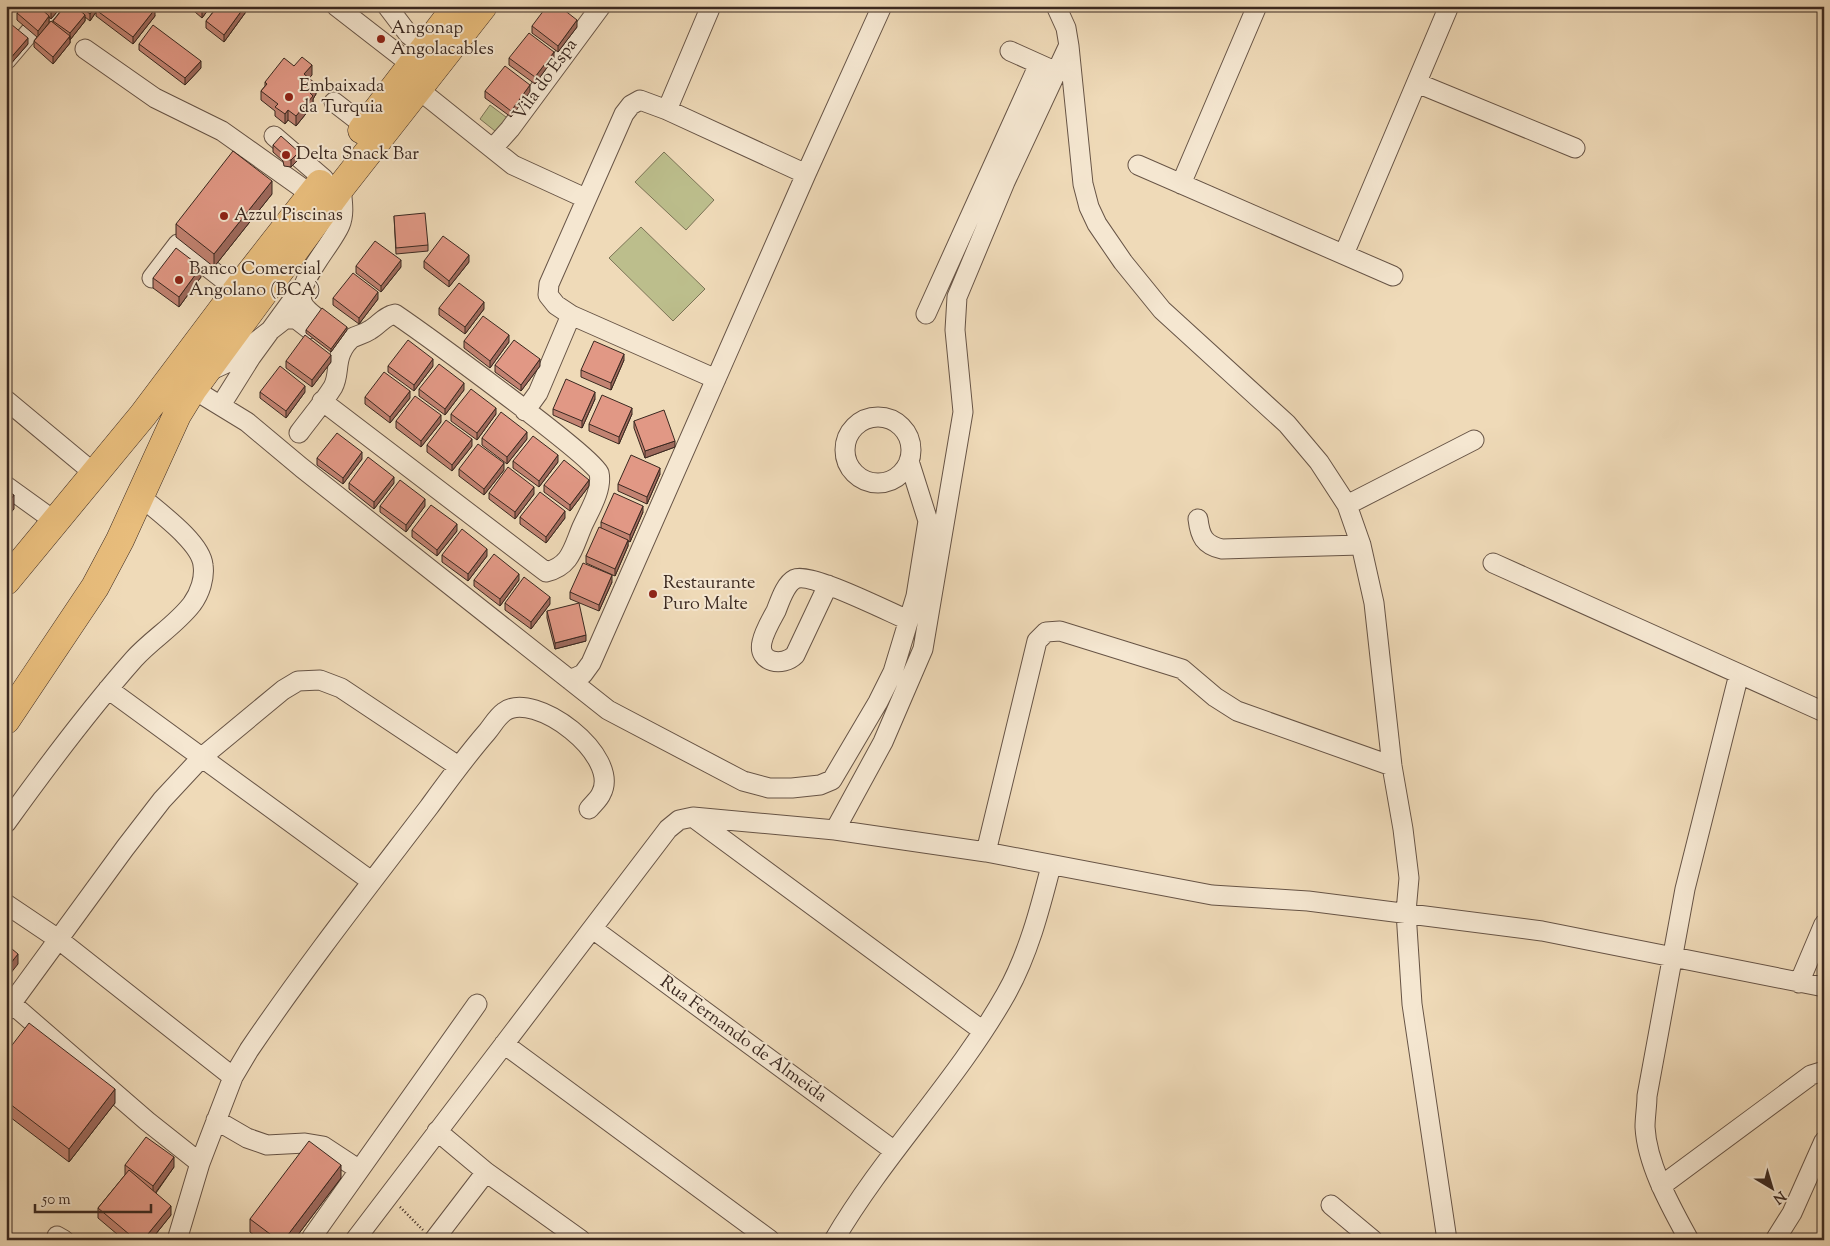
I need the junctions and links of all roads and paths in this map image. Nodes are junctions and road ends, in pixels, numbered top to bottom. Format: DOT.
graph roads {
  1 [pos="52,6"];
  2 [pos="336,6"];
  3 [pos="387,6"];
  4 [pos="457,6"];
  5 [pos="482,6"];
  6 [pos="712,6"];
  7 [pos="882,6"];
  8 [pos="1056,6"];
  9 [pos="1449,6"];
  10 [pos="596,8"];
  11 [pos="1251,8"];
  12 [pos="1069,46"];
  13 [pos="84,49"];
  14 [pos="1010,51"];
  15 [pos="6,60"];
  16 [pos="1039,64"];
  17 [pos="419,67"];
  18 [pos="1057,72"];
  19 [pos="1416,83"];
  20 [pos="334,102"];
  21 [pos="668,110"];
  22 [pos="365,126"];
  23 [pos="274,136"];
  24 [pos="301,145"];
  25 [pos="493,148"];
  26 [pos="1575,148"];
  27 [pos="1138,164"];
  28 [pos="806,174"];
  29 [pos="328,182"];
  30 [pos="1181,184"];
  31 [pos="585,198"];
  32 [pos="1344,254"];
  33 [pos="1393,276"];
  34 [pos="152,278"];
  35 [pos="302,287"];
  36 [pos="237,290"];
  37 [pos="571,314"];
  38 [pos="926,314"];
  39 [pos="273,327"];
  40 [pos="716,379"];
  41 [pos="200,381"];
  42 [pos="6,400"];
  43 [pos="322,401"];
  44 [pos="221,405"];
  45 [pos="6,408"];
  46 [pos="525,411"];
  47 [pos="299,433"];
  48 [pos="1474,440"];
  49 [pos="909,461"];
  50 [pos="93,477"];
  51 [pos="6,486"];
  52 [pos="140,496"];
  53 [pos="1347,505"];
  54 [pos="1198,519"];
  55 [pos="56,522"];
  56 [pos="1361,545"];
  57 [pos="1493,563"];
  58 [pos="6,581"];
  59 [pos="828,585"];
  60 [pos="908,620"];
  61 [pos="1739,674"];
  62 [pos="570,680"];
  63 [pos="108,690"];
  64 [pos="1824,712"];
  65 [pos="8,717"];
  66 [pos="202,758"];
  67 [pos="458,766"];
  68 [pos="1392,766"];
  69 [pos="589,809"];
  70 [pos="693,817"];
  71 [pos="6,823"];
  72 [pos="757,823"];
  73 [pos="835,830"];
  74 [pos="742,852"];
  75 [pos="986,852"];
  76 [pos="1051,866"];
  77 [pos="371,881"];
  78 [pos="6,904"];
  79 [pos="1406,912"];
  80 [pos="1824,924"];
  81 [pos="593,929"];
  82 [pos="58,939"];
  83 [pos="1674,958"];
  84 [pos="1799,983"];
  85 [pos="1824,988"];
  86 [pos="477,1004"];
  87 [pos="9,1008"];
  88 [pos="983,1030"];
  89 [pos="504,1044"];
  90 [pos="1824,1071"];
  91 [pos="233,1077"];
  92 [pos="216,1120"];
  93 [pos="437,1131"];
  94 [pos="1824,1141"];
  95 [pos="893,1150"];
  96 [pos="200,1162"];
  97 [pos="358,1169"];
  98 [pos="486,1172"];
  99 [pos="1661,1186"];
  100 [pos="388,1196"];
  101 [pos="1331,1205"];
  102 [pos="1792,1213"];
  103 [pos="312,1236"];
  104 [pos="430,1237"];
  105 [pos="177,1240"];
  106 [pos="355,1240"];
  107 [pos="581,1240"];
  108 [pos="770,1240"];
  109 [pos="834,1240"];
  110 [pos="1373,1240"];
  111 [pos="1447,1240"];
  112 [pos="1689,1240"];
  113 [pos="1775,1240"];
  114 [pos="1792,1240"];
  1 -- 15 [label="street"];
  2 -- 17 [label="street"];
  3 -- 17 [label="street"];
  4 -- 17 [label="highway"];
  5 -- 17 [label="highway"];
  6 -- 21 [label="street"];
  7 -- 28 [label="street"];
  8 -- 12 [label="street"];
  9 -- 19 [label="street"];
  10 -- 25 [label="street, Vila do Espa"];
  11 -- 30 [label="street"];
  12 -- 18 [label="street"];
  12 -- 53 [label="street"];
  13 -- 29 [label="street"];
  14 -- 16 [label="street"];
  16 -- 18 [label="street"];
  16 -- 38 [label="street"];
  17 -- 22 [label="highway"];
  17 -- 25 [label="street"];
  17 -- 29 [label="highway"];
  18 -- 73 [label="street"];
  19 -- 26 [label="street"];
  19 -- 32 [label="street"];
  20 -- 22 [label="street"];
  21 -- 28 [label="street"];
  21 -- 31 [label="street"];
  22 -- 29 [label="highway"];
  23 -- 29 [label="street"];
  24 -- 29 [label="street"];
  25 -- 31 [label="street"];
  27 -- 30 [label="street"];
  28 -- 40 [label="street"];
  29 -- 35 [label="street"];
  29 -- 36 [label="highway"];
  29 -- 41 [label="highway"];
  30 -- 32 [label="street"];
  31 -- 37 [label="street"];
  32 -- 33 [label="street"];
  34 -- 36 [label="street"];
  35 -- 39 [label="street"];
  35 -- 39 [label="street"];
  36 -- 50 [label="highway"];
  37 -- 40 [label="street"];
  37 -- 46 [label="street"];
  39 -- 41 [label="street"];
  39 -- 44 [label="street"];
  40 -- 62 [label="street"];
  41 -- 44 [label="street"];
  41 -- 52 [label="highway"];
  42 -- 50 [label="street"];
  43 -- 46 [label="street"];
  43 -- 46 [label="street"];
  43 -- 47 [label="street"];
  44 -- 62 [label="street"];
  45 -- 50 [label="street"];
  48 -- 53 [label="street"];
  49 -- 60 [label="street"];
  50 -- 55 [label="highway"];
  51 -- 55 [label="street"];
  52 -- 63 [label="street"];
  52 -- 65 [label="highway"];
  53 -- 56 [label="street"];
  54 -- 56 [label="street"];
  55 -- 58 [label="highway"];
  56 -- 68 [label="street"];
  57 -- 61 [label="street"];
  59 -- 60 [label="street"];
  60 -- 62 [label="street"];
  61 -- 64 [label="street"];
  61 -- 83 [label="street"];
  63 -- 66 [label="street"];
  63 -- 71 [label="street"];
  66 -- 67 [label="street"];
  66 -- 77 [label="street"];
  66 -- 82 [label="street"];
  67 -- 69 [label="street"];
  67 -- 77 [label="street"];
  68 -- 75 [label="street"];
  68 -- 79 [label="street"];
  70 -- 72 [label="street"];
  70 -- 74 [label="street"];
  70 -- 81 [label="street"];
  72 -- 73 [label="street"];
  72 -- 74 [label="street"];
  73 -- 75 [label="street"];
  74 -- 88 [label="street"];
  75 -- 76 [label="street"];
  76 -- 79 [label="street"];
  76 -- 88 [label="street"];
  77 -- 91 [label="street"];
  78 -- 82 [label="street"];
  79 -- 83 [label="street"];
  79 -- 111 [label="street"];
  80 -- 84 [label="street"];
  81 -- 89 [label="street"];
  81 -- 95 [label="street, Rua Fernando de Almeida"];
  82 -- 87 [label="street"];
  82 -- 91 [label="street"];
  83 -- 84 [label="street"];
  83 -- 99 [label="street"];
  84 -- 85 [label="street"];
  86 -- 97 [label="street"];
  87 -- 96 [label="street"];
  88 -- 95 [label="street"];
  89 -- 93 [label="street"];
  89 -- 108 [label="street"];
  90 -- 99 [label="street"];
  91 -- 92 [label="street"];
  92 -- 96 [label="street"];
  92 -- 97 [label="street"];
  93 -- 98 [label="street"];
  93 -- 100 [label="street"];
  94 -- 102 [label="street"];
  95 -- 109 [label="street"];
  96 -- 105 [label="street"];
  97 -- 103 [label="street"];
  98 -- 104 [label="street"];
  98 -- 107 [label="street"];
  99 -- 112 [label="street"];
  100 -- 104 [label="path"];
  100 -- 106 [label="street"];
  101 -- 110 [label="street"];
  102 -- 113 [label="street"];
  102 -- 114 [label="street"];
}
